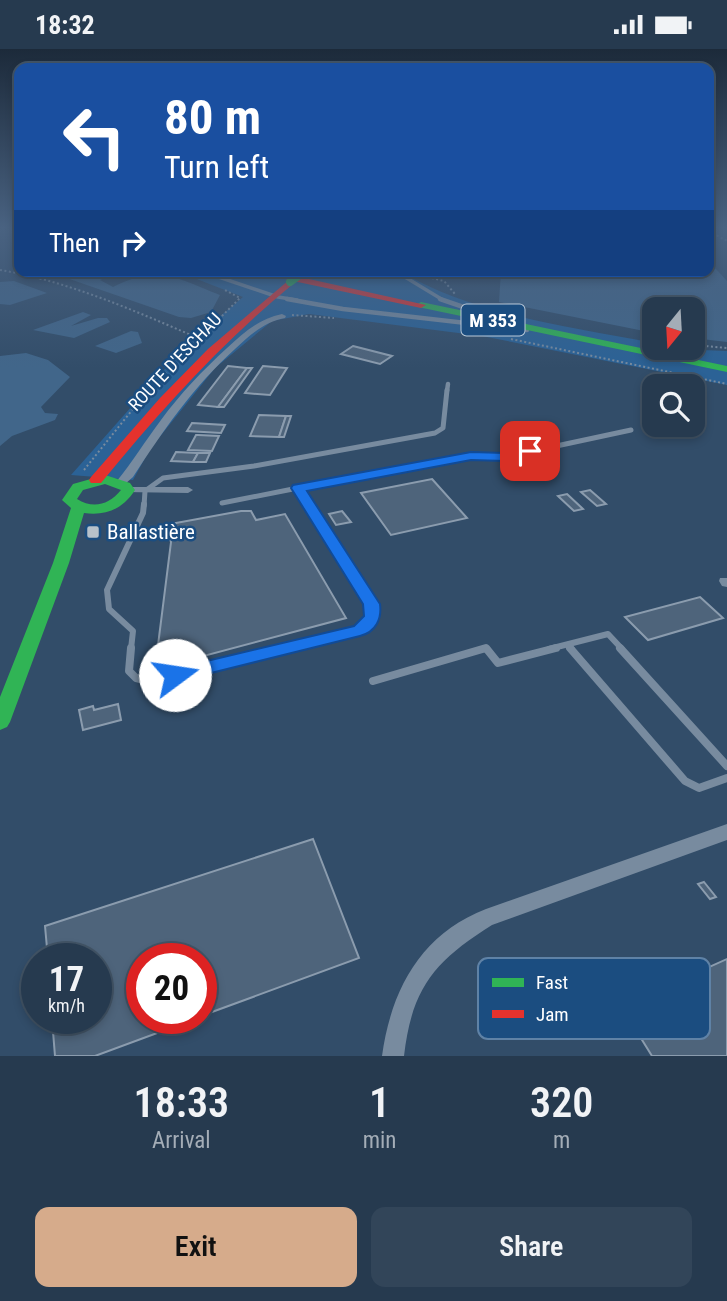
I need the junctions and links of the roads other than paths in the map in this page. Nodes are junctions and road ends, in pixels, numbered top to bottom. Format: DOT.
graph roads {
  1 [pos="219,277"];
  2 [pos="286,277"];
  3 [pos="288,277"];
  4 [pos="405,277"];
  5 [pos="272,295"];
  6 [pos="478,312"];
  7 [pos="282,316"];
  8 [pos="549,332"];
  9 [pos="642,345"];
  10 [pos="705,358"];
  11 [pos="727,363"];
  12 [pos="727,369"];
  13 [pos="448,384"];
  14 [pos="140,428"];
  15 [pos="631,430"];
  16 [pos="92,481"];
  17 [pos="121,484"];
  18 [pos="298,488"];
  19 [pos="188,490"];
  20 [pos="145,491"];
  21 [pos="222,502"];
  22 [pos="78,508"];
  23 [pos="98,509"];
  24 [pos="68,549"];
  25 [pos="568,645"];
  26 [pos="373,681"];
  27 [pos="0,722"];
  28 [pos="727,766"];
  29 [pos="727,778"];
  30 [pos="727,832"];
  31 [pos="393,1056"];
  1 -- 5 [label="lane"];
  2 -- 5 [label="main road, ROUTE D'ESCHAU"];
  2 -- 6 [label="main road, M 353"];
  3 -- 8 [label="main road, M 353"];
  4 -- 6 [label="lane"];
  5 -- 8 [label="lane"];
  5 -- 14 [label="main road, ROUTE D'ESCHAU"];
  6 -- 9 [label="main road, M 353"];
  7 -- 17 [label="street, ROUTE D'ESCHAU"];
  8 -- 12 [label="main road, M 353"];
  10 -- 11 [label="main road, M 353"];
  13 -- 20 [label="lane"];
  14 -- 16 [label="main road, ROUTE D'ESCHAU"];
  14 -- 17 [label="main road, ROUTE D'ESCHAU"];
  15 -- 18 [label="lane"];
  16 -- 17 [label="main road"];
  16 -- 22 [label="main road, ROUTE D'ESCHAU"];
  17 -- 20 [label="street"];
  17 -- 23 [label="main road"];
  18 -- 20 [label="lane"];
  18 -- 21 [label="lane"];
  19 -- 20 [label="street"];
  22 -- 23 [label="main road"];
  22 -- 24 [label="main road"];
  23 -- 24 [label="main road"];
  24 -- 27 [label="main road"];
  25 -- 26 [label="lane"];
  25 -- 28 [label="lane"];
  25 -- 29 [label="lane"];
  30 -- 31 [label="street"];
}
